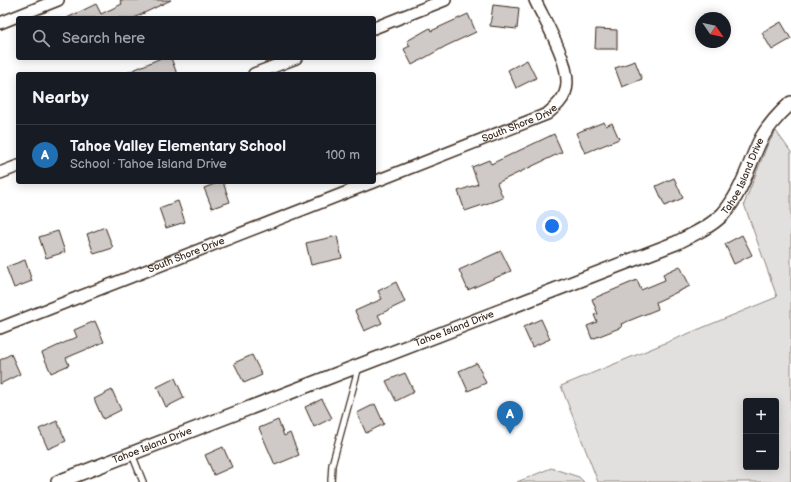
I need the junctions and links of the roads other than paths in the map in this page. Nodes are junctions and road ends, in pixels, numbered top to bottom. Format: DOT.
graph roads {
  1 [pos="58,0"];
  2 [pos="445,0"];
  3 [pos="535,0"];
  4 [pos="18,16"];
  5 [pos="16,17"];
  6 [pos="0,23"];
  7 [pos="376,27"];
  8 [pos="291,60"];
  9 [pos="259,72"];
  10 [pos="791,103"];
  11 [pos="16,167"];
  12 [pos="0,173"];
  13 [pos="376,181"];
  14 [pos="368,184"];
  15 [pos="0,328"];
  16 [pos="359,366"];
  17 [pos="132,453"];
  18 [pos="58,482"];
  19 [pos="143,482"];
  20 [pos="331,482"];
  1 -- 4 [label="street"];
  2 -- 7 [label="street"];
  3 -- 13 [label="street, South Shore Drive"];
  5 -- 6 [label="street"];
  8 -- 9 [label="street"];
  10 -- 16 [label="street, Tahoe Island Drive"];
  11 -- 12 [label="street"];
  14 -- 15 [label="street, South Shore Drive"];
  16 -- 17 [label="street, Tahoe Island Drive"];
  16 -- 20 [label="lane"];
  17 -- 18 [label="street, Tahoe Island Drive"];
  17 -- 19 [label="lane"];
}
